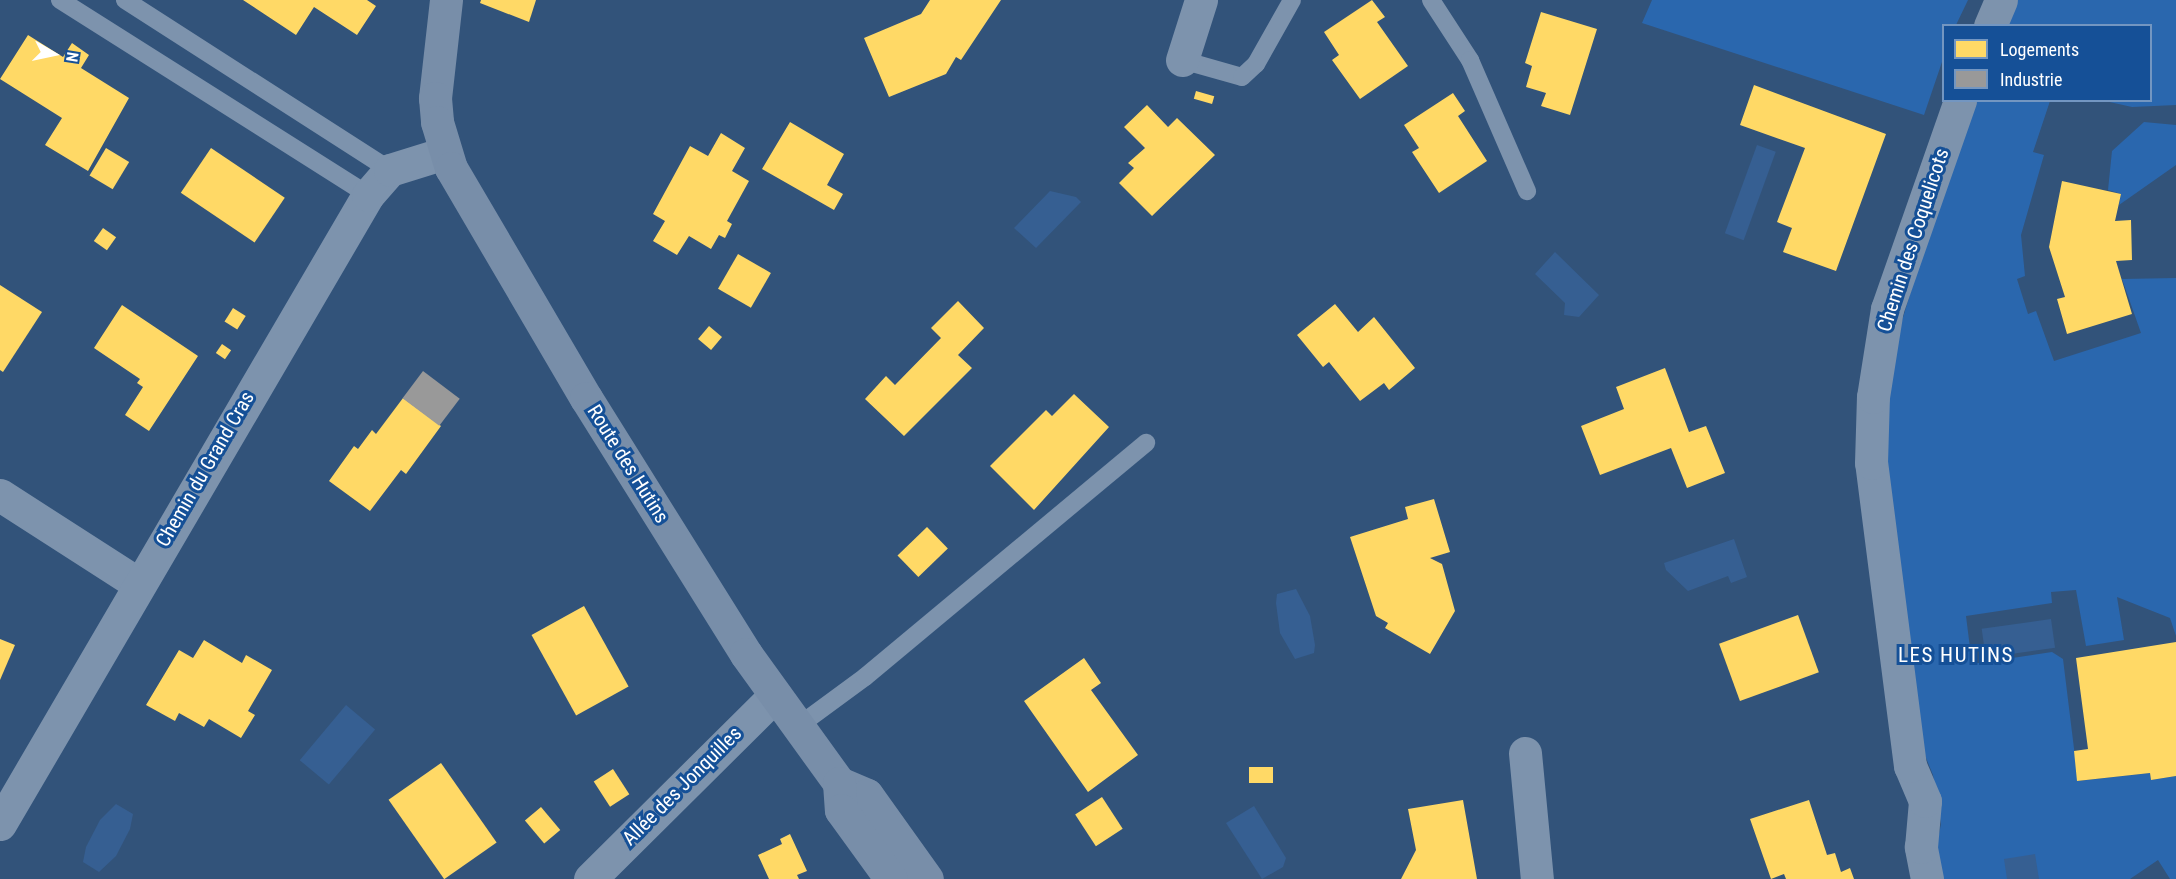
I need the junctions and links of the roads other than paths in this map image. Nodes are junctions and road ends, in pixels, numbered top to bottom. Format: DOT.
graph roads {
  1 [pos="60,0"];
  2 [pos="125,0"];
  3 [pos="446,0"];
  4 [pos="1201,0"];
  5 [pos="1292,0"];
  6 [pos="1431,0"];
  7 [pos="2001,0"];
  8 [pos="1991,24"];
  9 [pos="1182,60"];
  10 [pos="1959,102"];
  11 [pos="446,153"];
  12 [pos="390,170"];
  13 [pos="1527,191"];
  14 [pos="368,195"];
  15 [pos="1146,443"];
  16 [pos="0,495"];
  17 [pos="137,583"];
  18 [pos="776,696"];
  19 [pos="797,727"];
  20 [pos="1526,753"];
  21 [pos="839,783"];
  22 [pos="0,824"];
  23 [pos="590,879"];
  24 [pos="891,879"];
  25 [pos="927,879"];
  26 [pos="1537,879"];
  27 [pos="1927,879"];
  1 -- 14 [label="lane"];
  2 -- 12 [label="lane"];
  3 -- 11 [label="street, Route des Hutins"];
  4 -- 9 [label="street"];
  5 -- 9 [label="lane"];
  6 -- 13 [label="lane"];
  7 -- 8 [label="street"];
  10 -- 27 [label="street, Chemin des Coquelicots"];
  11 -- 12 [label="street"];
  11 -- 18 [label="street, Route des Hutins"];
  12 -- 14 [label="street, Chemin du Grand Cras"];
  14 -- 17 [label="street, Chemin du Grand Cras"];
  15 -- 19 [label="lane"];
  16 -- 17 [label="street"];
  17 -- 22 [label="street, Chemin du Grand Cras"];
  18 -- 19 [label="street, Route des Hutins"];
  18 -- 23 [label="street, Allée des Jonquilles"];
  19 -- 21 [label="street, Route des Hutins"];
  20 -- 26 [label="street"];
  21 -- 24 [label="street"];
  21 -- 25 [label="street, Route des Hutins"];
}
